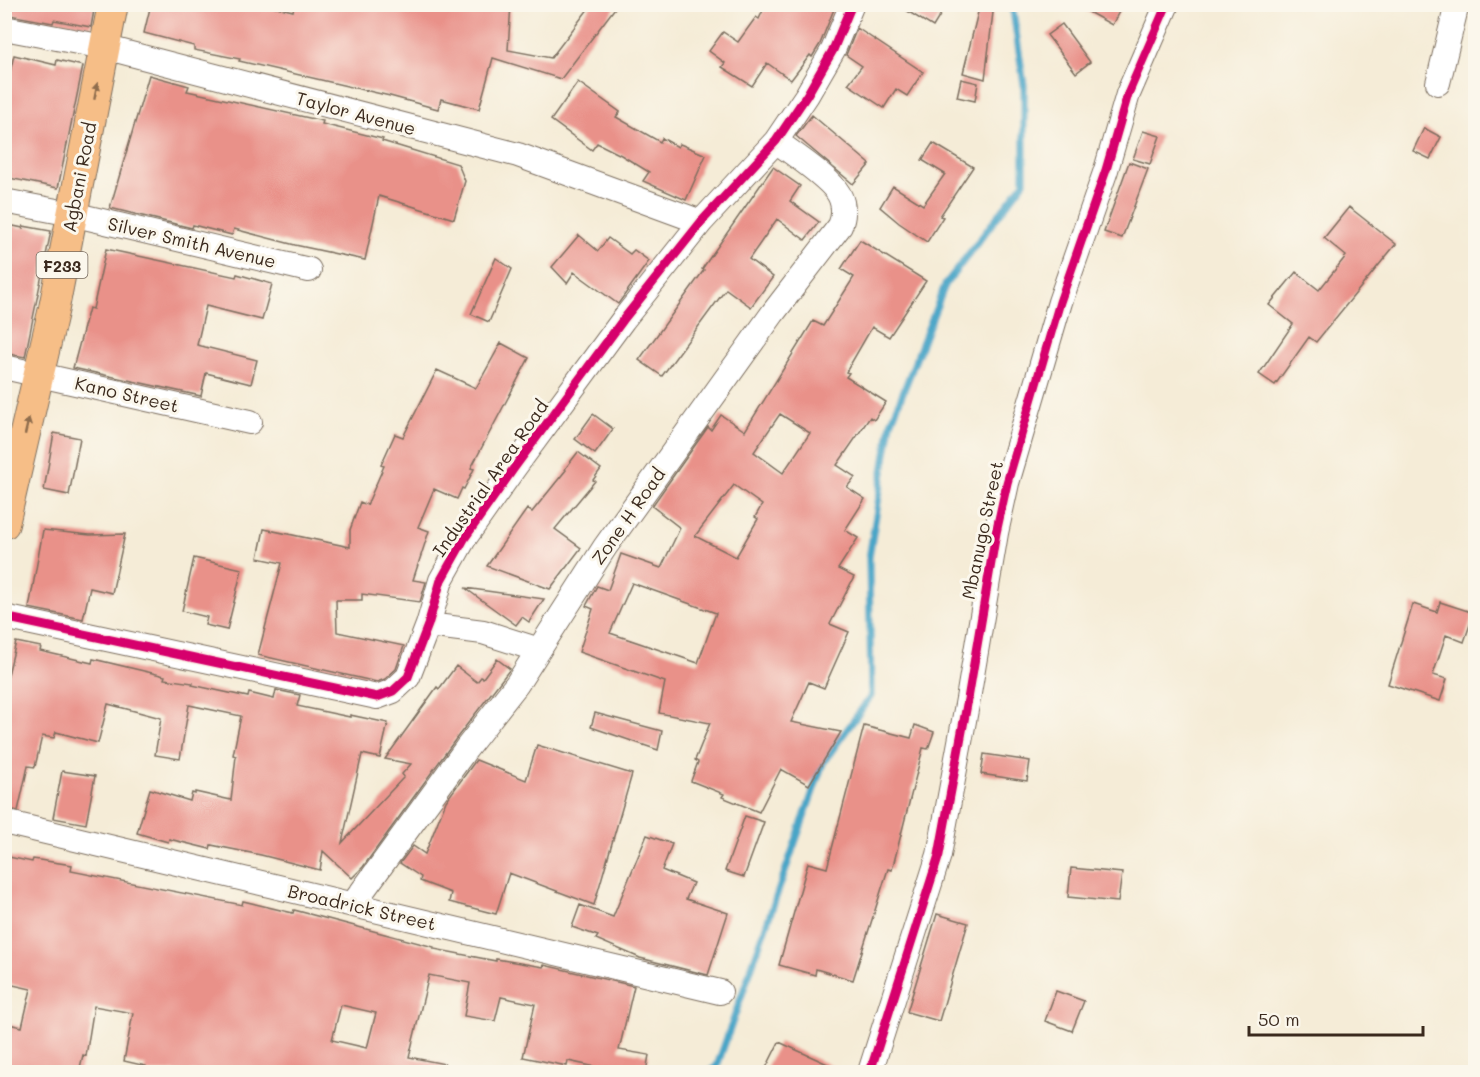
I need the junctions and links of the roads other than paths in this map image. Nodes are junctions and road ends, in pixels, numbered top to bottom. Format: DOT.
graph roads {
  1 [pos="113,4"];
  2 [pos="852,4"];
  3 [pos="1167,4"];
  4 [pos="1457,4"];
  5 [pos="4,28"];
  6 [pos="104,47"];
  7 [pos="1438,83"];
  8 [pos="776,141"];
  9 [pos="4,201"];
  10 [pos="72,214"];
  11 [pos="701,222"];
  12 [pos="309,270"];
  13 [pos="4,367"];
  14 [pos="39,374"];
  15 [pos="250,422"];
  16 [pos="4,524"];
  17 [pos="4,617"];
  18 [pos="428,625"];
  19 [pos="539,650"];
  20 [pos="4,822"];
  21 [pos="353,903"];
  22 [pos="720,992"];
  23 [pos="870,1072"];
  1 -- 6 [label="main road, Agbani Road / F233"];
  2 -- 8 [label="street, Industrial Area Road"];
  3 -- 23 [label="street, Mbanugo Street"];
  4 -- 7 [label="street"];
  5 -- 6 [label="street, Taylor Avenue"];
  10 -- 6 [label="main road, Agbani Road / F233, one-way"];
  6 -- 11 [label="street, Taylor Avenue"];
  8 -- 11 [label="street, Industrial Area Road"];
  8 -- 19 [label="street, Zone H Road"];
  9 -- 10 [label="street, Silver Smith Avenue"];
  10 -- 12 [label="street, Silver Smith Avenue"];
  10 -- 14 [label="main road, Agbani Road / F233"];
  11 -- 18 [label="street, Industrial Area Road"];
  13 -- 14 [label="street, Kano Street"];
  14 -- 15 [label="street, Kano Street"];
  16 -- 14 [label="main road, Agbani Road / F233, one-way"];
  17 -- 18 [label="street, Industrial Area Road"];
  18 -- 19 [label="street"];
  19 -- 21 [label="street, Zone H Road"];
  20 -- 21 [label="street, Broadrick Street"];
  21 -- 22 [label="street, Broadrick Street"];
}
